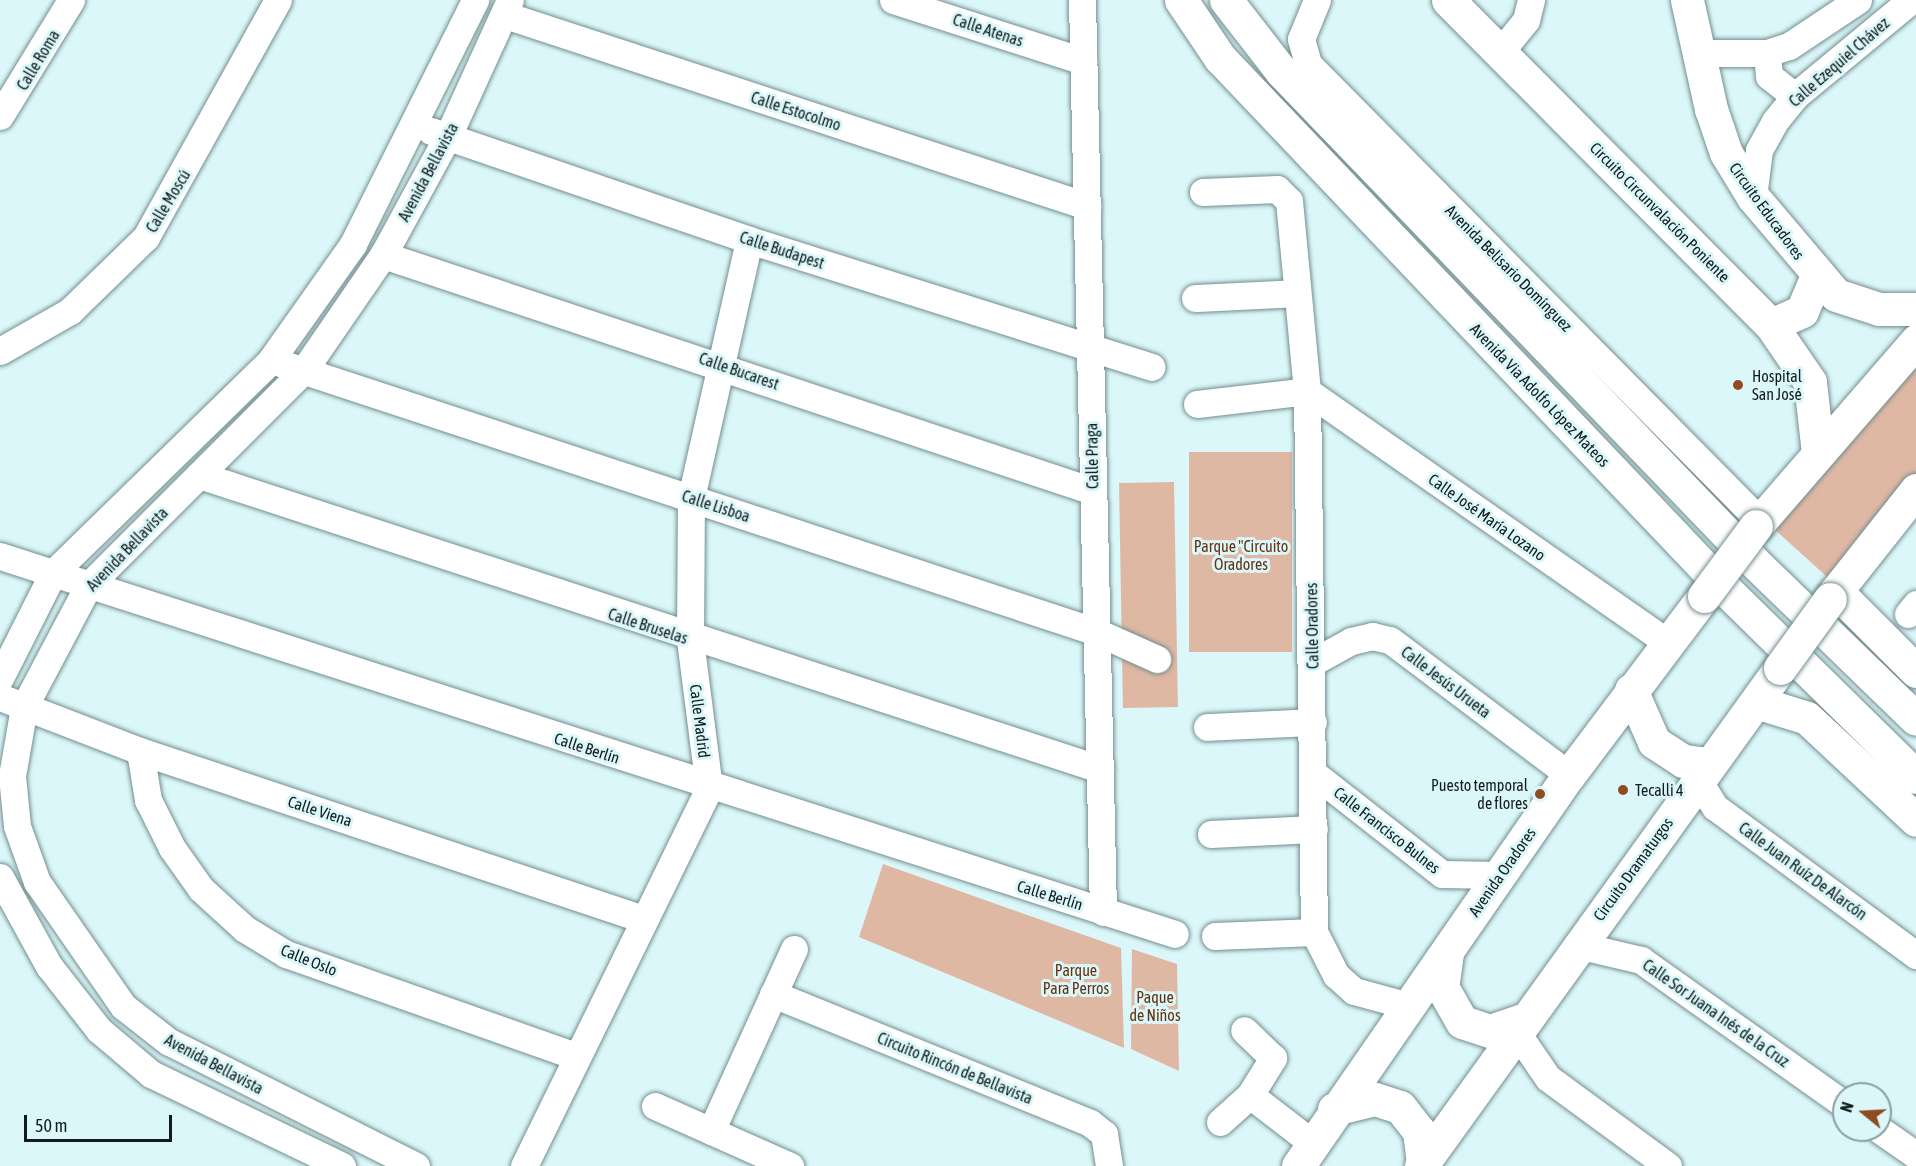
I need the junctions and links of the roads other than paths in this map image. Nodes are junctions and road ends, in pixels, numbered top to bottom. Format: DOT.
graph roads {
  1 [pos="71,0"];
  2 [pos="278,0"];
  3 [pos="474,0"];
  4 [pos="893,0"];
  5 [pos="1082,0"];
  6 [pos="1181,0"];
  7 [pos="1226,0"];
  8 [pos="1317,0"];
  9 [pos="1448,0"];
  10 [pos="1530,0"];
  11 [pos="1687,0"];
  12 [pos="1858,0"];
  13 [pos="1911,0"];
  14 [pos="507,8"];
  15 [pos="1501,51"];
  16 [pos="1698,52"];
  17 [pos="1767,53"];
  18 [pos="1083,61"];
  19 [pos="1795,96"];
  20 [pos="0,116"];
  21 [pos="415,125"];
  22 [pos="448,136"];
  23 [pos="1203,192"];
  24 [pos="1753,197"];
  25 [pos="1087,206"];
  26 [pos="749,240"];
  27 [pos="383,255"];
  28 [pos="1816,278"];
  29 [pos="1296,293"];
  30 [pos="1195,298"];
  31 [pos="1916,309"];
  32 [pos="1771,326"];
  33 [pos="1916,341"];
  34 [pos="1090,350"];
  35 [pos="0,351"];
  36 [pos="271,360"];
  37 [pos="718,363"];
  38 [pos="1151,367"];
  39 [pos="304,370"];
  40 [pos="1307,391"];
  41 [pos="1197,404"];
  42 [pos="1818,453"];
  43 [pos="199,475"];
  44 [pos="1916,490"];
  45 [pos="1093,491"];
  46 [pos="691,498"];
  47 [pos="1758,523"];
  48 [pos="1916,528"];
  49 [pos="1882,532"];
  50 [pos="0,556"];
  51 [pos="53,573"];
  52 [pos="88,586"];
  53 [pos="1833,595"];
  54 [pos="1096,632"];
  55 [pos="690,640"];
  56 [pos="1667,642"];
  57 [pos="1157,659"];
  58 [pos="1312,662"];
  59 [pos="1916,671"];
  60 [pos="0,678"];
  61 [pos="1631,690"];
  62 [pos="12,702"];
  63 [pos="1756,702"];
  64 [pos="1916,719"];
  65 [pos="1313,722"];
  66 [pos="1207,727"];
  67 [pos="140,751"];
  68 [pos="1100,769"];
  69 [pos="1704,772"];
  70 [pos="1313,773"];
  71 [pos="1569,775"];
  72 [pos="1916,777"];
  73 [pos="709,788"];
  74 [pos="1916,820"];
  75 [pos="1314,829"];
  76 [pos="1211,834"];
  77 [pos="1500,875"];
  78 [pos="0,877"];
  79 [pos="1103,912"];
  80 [pos="643,919"];
  81 [pos="1314,932"];
  82 [pos="1175,934"];
  83 [pos="1215,936"];
  84 [pos="1577,945"];
  85 [pos="794,949"];
  86 [pos="1447,951"];
  87 [pos="1916,955"];
  88 [pos="774,994"];
  89 [pos="1409,1006"];
  90 [pos="1519,1025"];
  91 [pos="1244,1030"];
  92 [pos="576,1056"];
  93 [pos="1250,1095"];
  94 [pos="1832,1095"];
  95 [pos="655,1106"];
  96 [pos="1334,1108"];
  97 [pos="1220,1122"];
  98 [pos="711,1131"];
  99 [pos="1892,1138"];
  100 [pos="1305,1154"];
  101 [pos="1916,1155"];
  102 [pos="1422,1165"];
  103 [pos="342,1166"];
  104 [pos="416,1166"];
  105 [pos="524,1166"];
  106 [pos="790,1166"];
  107 [pos="1109,1166"];
  108 [pos="1668,1166"];
  1 -- 20 [label="street, Calle Roma"];
  2 -- 35 [label="street, Calle Moscú"];
  3 -- 21 [label="street, Avenida Bellavista"];
  4 -- 18 [label="street, Calle Atenas"];
  5 -- 18 [label="street, Calle Praga"];
  6 -- 72 [label="main road, Avenida Via Adolfo López Mateos"];
  7 -- 64 [label="main road"];
  8 -- 47 [label="street, Avenida Belisario Domínguez"];
  9 -- 15 [label="main road, Circuito Circunvalación Poniente"];
  10 -- 15 [label="street"];
  11 -- 16 [label="main road, Circuito Educadores"];
  12 -- 17 [label="street"];
  13 -- 19 [label="street, Calle Ezequiel Chávez"];
  14 -- 22 [label="street, Avenida Bellavista"];
  14 -- 25 [label="street, Calle Estocolmo"];
  15 -- 32 [label="main road, Circuito Circunvalación Poniente"];
  16 -- 17 [label="street"];
  16 -- 24 [label="main road, Circuito Educadores"];
  17 -- 19 [label="street"];
  18 -- 25 [label="street, Calle Praga"];
  19 -- 24 [label="street, Calle Ezequiel Chávez"];
  21 -- 22 [label="street, Calle Budapest"];
  21 -- 36 [label="street, Avenida Bellavista"];
  22 -- 26 [label="street, Calle Budapest"];
  22 -- 27 [label="street, Avenida Bellavista"];
  23 -- 29 [label="street, Calle Oradores"];
  24 -- 28 [label="main road, Circuito Educadores"];
  25 -- 34 [label="street, Calle Praga"];
  26 -- 34 [label="street, Calle Budapest"];
  26 -- 37 [label="street, Calle Madrid"];
  27 -- 37 [label="street, Calle Bucarest"];
  27 -- 39 [label="street, Avenida Bellavista"];
  28 -- 31 [label="main road, Circuito Educadores"];
  28 -- 32 [label="main road"];
  29 -- 30 [label="street"];
  29 -- 40 [label="street, Calle Oradores"];
  32 -- 42 [label="main road, Circuito Circunvalación Poniente"];
  33 -- 42 [label="main road"];
  34 -- 38 [label="street, Calle Budapest"];
  34 -- 45 [label="street, Calle Praga"];
  36 -- 39 [label="street, Calle Lisboa"];
  36 -- 51 [label="street, Avenida Bellavista"];
  37 -- 45 [label="street, Calle Bucarest"];
  37 -- 46 [label="street, Calle Madrid"];
  39 -- 43 [label="street, Avenida Bellavista"];
  39 -- 46 [label="street, Calle Lisboa"];
  40 -- 41 [label="street"];
  40 -- 56 [label="street, Calle José María Lozano"];
  40 -- 58 [label="street, Calle Oradores"];
  42 -- 47 [label="main road"];
  43 -- 52 [label="street, Avenida Bellavista"];
  43 -- 55 [label="street, Calle Bruselas"];
  44 -- 49 [label="main road, Circuito Dramaturgos"];
  45 -- 54 [label="street, Calle Praga"];
  46 -- 54 [label="street, Calle Lisboa"];
  46 -- 55 [label="street, Calle Madrid"];
  47 -- 56 [label="main road, Avenida Oradores, bridge"];
  48 -- 49 [label="main road"];
  49 -- 53 [label="main road, Circuito Dramaturgos"];
  50 -- 51 [label="street, Calle Berlín"];
  51 -- 52 [label="street, Calle Berlín"];
  51 -- 60 [label="street, Avenida Bellavista"];
  52 -- 62 [label="street, Avenida Bellavista"];
  52 -- 73 [label="street, Calle Berlín"];
  53 -- 59 [label="main road"];
  53 -- 63 [label="main road, Circuito Dramaturgos, bridge"];
  54 -- 57 [label="street, Calle Lisboa"];
  54 -- 68 [label="street, Calle Praga"];
  55 -- 68 [label="street, Calle Bruselas"];
  55 -- 73 [label="street, Calle Madrid"];
  56 -- 61 [label="main road, Avenida Oradores"];
  58 -- 65 [label="street, Calle Oradores"];
  58 -- 71 [label="street, Calle Jesús Urueta"];
  61 -- 69 [label="main road"];
  61 -- 71 [label="main road, Avenida Oradores"];
  62 -- 67 [label="street, Calle Viena"];
  62 -- 104 [label="street, Avenida Bellavista"];
  63 -- 69 [label="main road, Circuito Dramaturgos"];
  63 -- 74 [label="main road"];
  65 -- 66 [label="street"];
  65 -- 70 [label="street, Calle Oradores"];
  67 -- 80 [label="street, Calle Viena"];
  67 -- 92 [label="street, Calle Oslo"];
  68 -- 79 [label="street, Calle Praga"];
  69 -- 84 [label="main road, Circuito Dramaturgos"];
  69 -- 87 [label="street, Calle Juan Ruíz De Alarcón"];
  70 -- 75 [label="street, Calle Oradores"];
  70 -- 77 [label="street, Calle Francisco Bulnes"];
  71 -- 77 [label="main road, Avenida Oradores"];
  73 -- 79 [label="street, Calle Berlín"];
  73 -- 80 [label="street"];
  75 -- 76 [label="street"];
  75 -- 81 [label="street, Calle Oradores"];
  77 -- 86 [label="main road, Avenida Oradores"];
  78 -- 103 [label="street"];
  79 -- 82 [label="street, Calle Berlín"];
  80 -- 92 [label="street"];
  81 -- 83 [label="street"];
  81 -- 89 [label="street, Calle Oradores"];
  84 -- 90 [label="main road, Circuito Dramaturgos"];
  84 -- 94 [label="street, Calle Sor Juana Inés de la Cruz"];
  85 -- 88 [label="street"];
  86 -- 89 [label="main road, Avenida Oradores"];
  86 -- 90 [label="main road"];
  88 -- 98 [label="street"];
  88 -- 107 [label="street, Circuito Rincón de Bellavista"];
  89 -- 96 [label="main road, Avenida Oradores"];
  90 -- 102 [label="main road, Circuito Dramaturgos"];
  90 -- 108 [label="street"];
  91 -- 93 [label="street"];
  92 -- 105 [label="street"];
  93 -- 97 [label="street"];
  93 -- 100 [label="street"];
  95 -- 98 [label="street"];
  96 -- 100 [label="main road, Avenida Oradores"];
  96 -- 102 [label="main road"];
  98 -- 106 [label="street"];
  99 -- 101 [label="street"];
}
